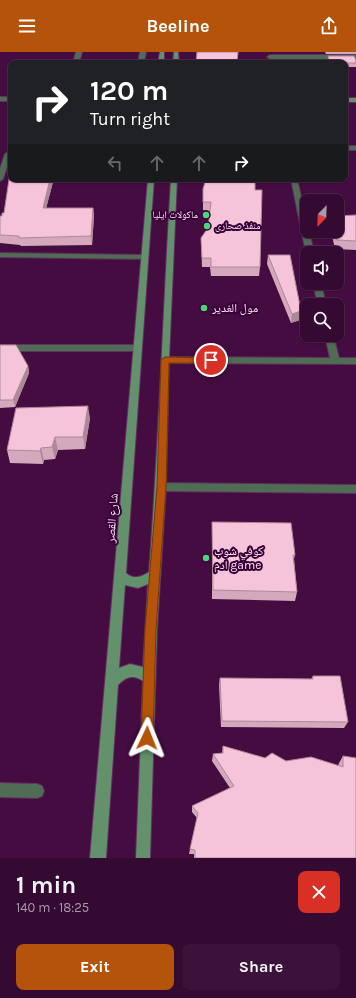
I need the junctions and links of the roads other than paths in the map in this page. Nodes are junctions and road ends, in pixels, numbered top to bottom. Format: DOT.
graph roads {
  1 [pos="270,57"];
  2 [pos="356,57"];
  3 [pos="8,157"];
  4 [pos="0,179"];
  5 [pos="151,182"];
  6 [pos="174,182"];
  7 [pos="295,182"];
  8 [pos="308,246"];
  9 [pos="0,255"];
  10 [pos="144,257"];
  11 [pos="330,342"];
  12 [pos="0,348"];
  13 [pos="138,348"];
  14 [pos="165,360"];
  15 [pos="334,361"];
  16 [pos="356,361"];
  17 [pos="162,487"];
  18 [pos="356,489"];
  19 [pos="155,574"];
  20 [pos="120,575"];
  21 [pos="149,678"];
  22 [pos="112,682"];
  23 [pos="0,790"];
  24 [pos="37,791"];
  25 [pos="98,858"];
  26 [pos="143,858"];
  1 -- 2 [label="street"];
  3 -- 4 [label="street"];
  5 -- 10 [label="street, شارع القصر"];
  6 -- 14 [label="street"];
  7 -- 8 [label="street"];
  9 -- 10 [label="street"];
  10 -- 13 [label="street, شارع القصر"];
  11 -- 15 [label="street"];
  12 -- 13 [label="street"];
  13 -- 20 [label="street, شارع القصر"];
  14 -- 15 [label="street"];
  14 -- 17 [label="street"];
  15 -- 16 [label="street"];
  17 -- 18 [label="street"];
  17 -- 19 [label="street"];
  19 -- 20 [label="street"];
  19 -- 21 [label="street"];
  20 -- 22 [label="street, شارع القصر"];
  21 -- 22 [label="street"];
  21 -- 26 [label="street"];
  22 -- 25 [label="street, شارع القصر"];
  23 -- 24 [label="street"];
}
